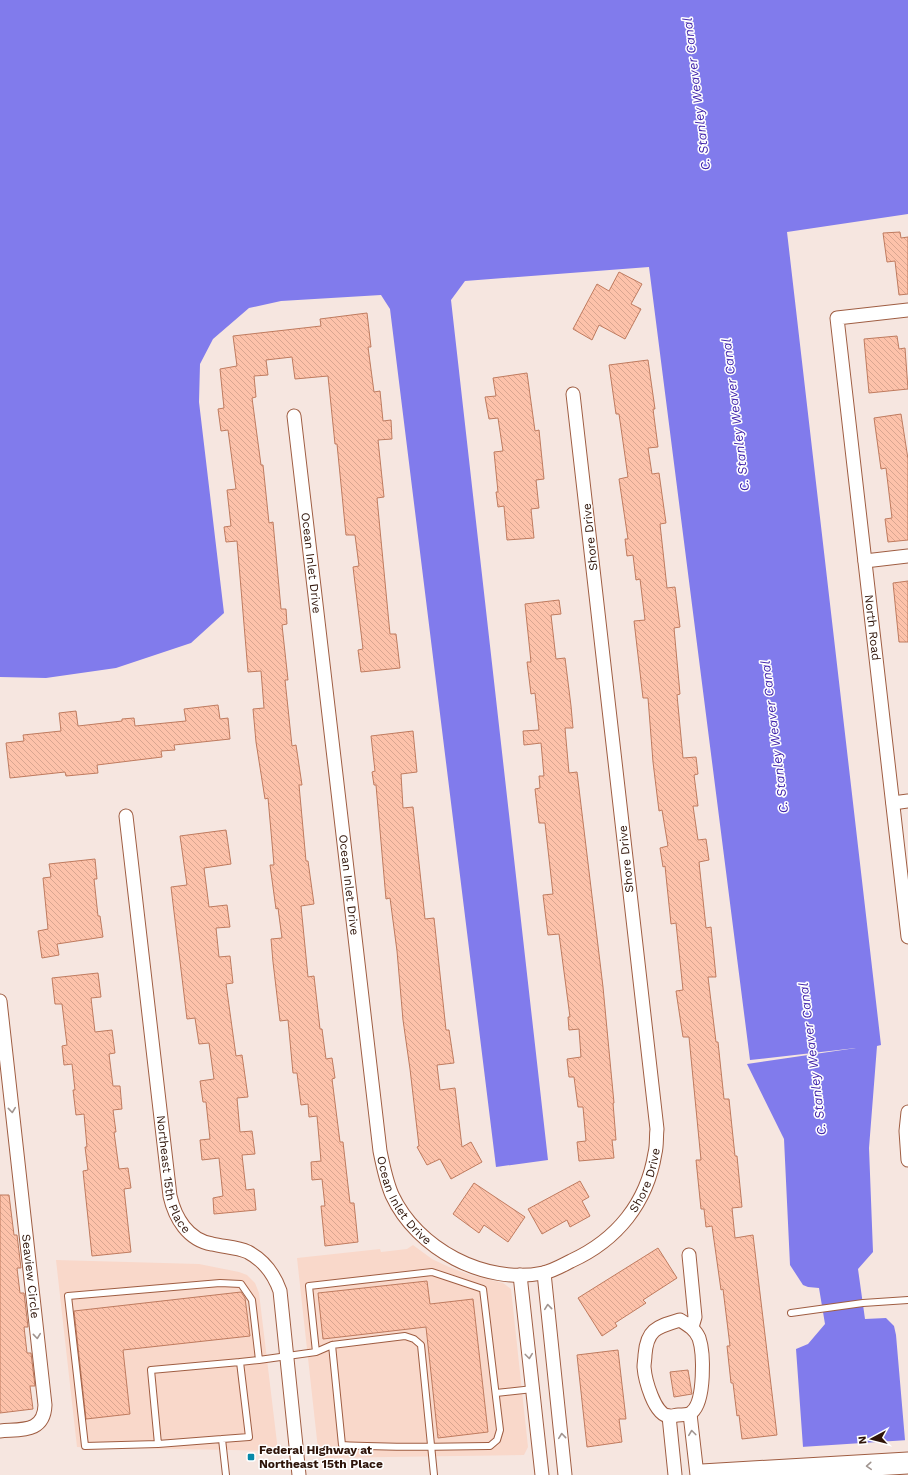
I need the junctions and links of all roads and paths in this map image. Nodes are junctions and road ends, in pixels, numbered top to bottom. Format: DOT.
graph roads {
  1 [pos="908,310"];
  2 [pos="573,394"];
  3 [pos="294,416"];
  4 [pos="908,556"];
  5 [pos="864,561"];
  6 [pos="908,801"];
  7 [pos="893,803"];
  8 [pos="126,816"];
  9 [pos="908,937"];
  10 [pos="0,1001"];
  11 [pos="5,1088"];
  12 [pos="908,1112"];
  13 [pos="908,1160"];
  14 [pos="688,1255"];
  15 [pos="544,1273"];
  16 [pos="520,1275"];
  17 [pos="908,1300"];
  18 [pos="790,1313"];
  19 [pos="692,1327"];
  20 [pos="332,1345"];
  21 [pos="316,1352"];
  22 [pos="287,1357"];
  23 [pos="259,1360"];
  24 [pos="240,1362"];
  25 [pos="533,1389"];
  26 [pos="496,1393"];
  27 [pos="692,1412"];
  28 [pos="666,1416"];
  29 [pos="0,1431"];
  30 [pos="222,1439"];
  31 [pos="158,1444"];
  32 [pos="432,1447"];
  33 [pos="908,1463"];
  34 [pos="226,1475"];
  35 [pos="299,1475"];
  36 [pos="434,1475"];
  37 [pos="542,1475"];
  38 [pos="566,1475"];
  39 [pos="675,1475"];
  40 [pos="697,1475"];
  41 [pos="702,1475"];
  1 -- 5 [label="street, North Road"];
  2 -- 15 [label="street, Shore Drive"];
  3 -- 16 [label="street, Ocean Inlet Drive"];
  4 -- 5 [label="street"];
  5 -- 7 [label="street, North Road"];
  6 -- 7 [label="street"];
  7 -- 9 [label="street, North Road"];
  8 -- 22 [label="street, Northeast 15th Place"];
  10 -- 11 [label="street, Seaview Circle"];
  11 -- 29 [label="street, Seaview Circle, one-way"];
  12 -- 13 [label="street"];
  14 -- 19 [label="street"];
  15 -- 16 [label="street, Ocean Inlet Drive"];
  38 -- 15 [label="street, one-way"];
  16 -- 25 [label="street, one-way"];
  17 -- 18 [label="lane"];
  19 -- 27 [label="street"];
  19 -- 28 [label="street"];
  20 -- 21 [label="lane"];
  20 -- 32 [label="lane"];
  20 -- 32 [label="lane"];
  21 -- 22 [label="lane"];
  21 -- 26 [label="lane"];
  22 -- 23 [label="lane"];
  22 -- 35 [label="street, Northeast 15th Place"];
  23 -- 24 [label="lane"];
  23 -- 31 [label="lane"];
  24 -- 30 [label="lane"];
  24 -- 31 [label="lane"];
  25 -- 26 [label="lane"];
  25 -- 37 [label="street"];
  26 -- 32 [label="lane"];
  27 -- 28 [label="street"];
  40 -- 27 [label="street, one-way"];
  28 -- 39 [label="street"];
  30 -- 31 [label="lane"];
  30 -- 34 [label="lane"];
  32 -- 36 [label="lane"];
  33 -- 41 [label="main road, one-way"];
}
